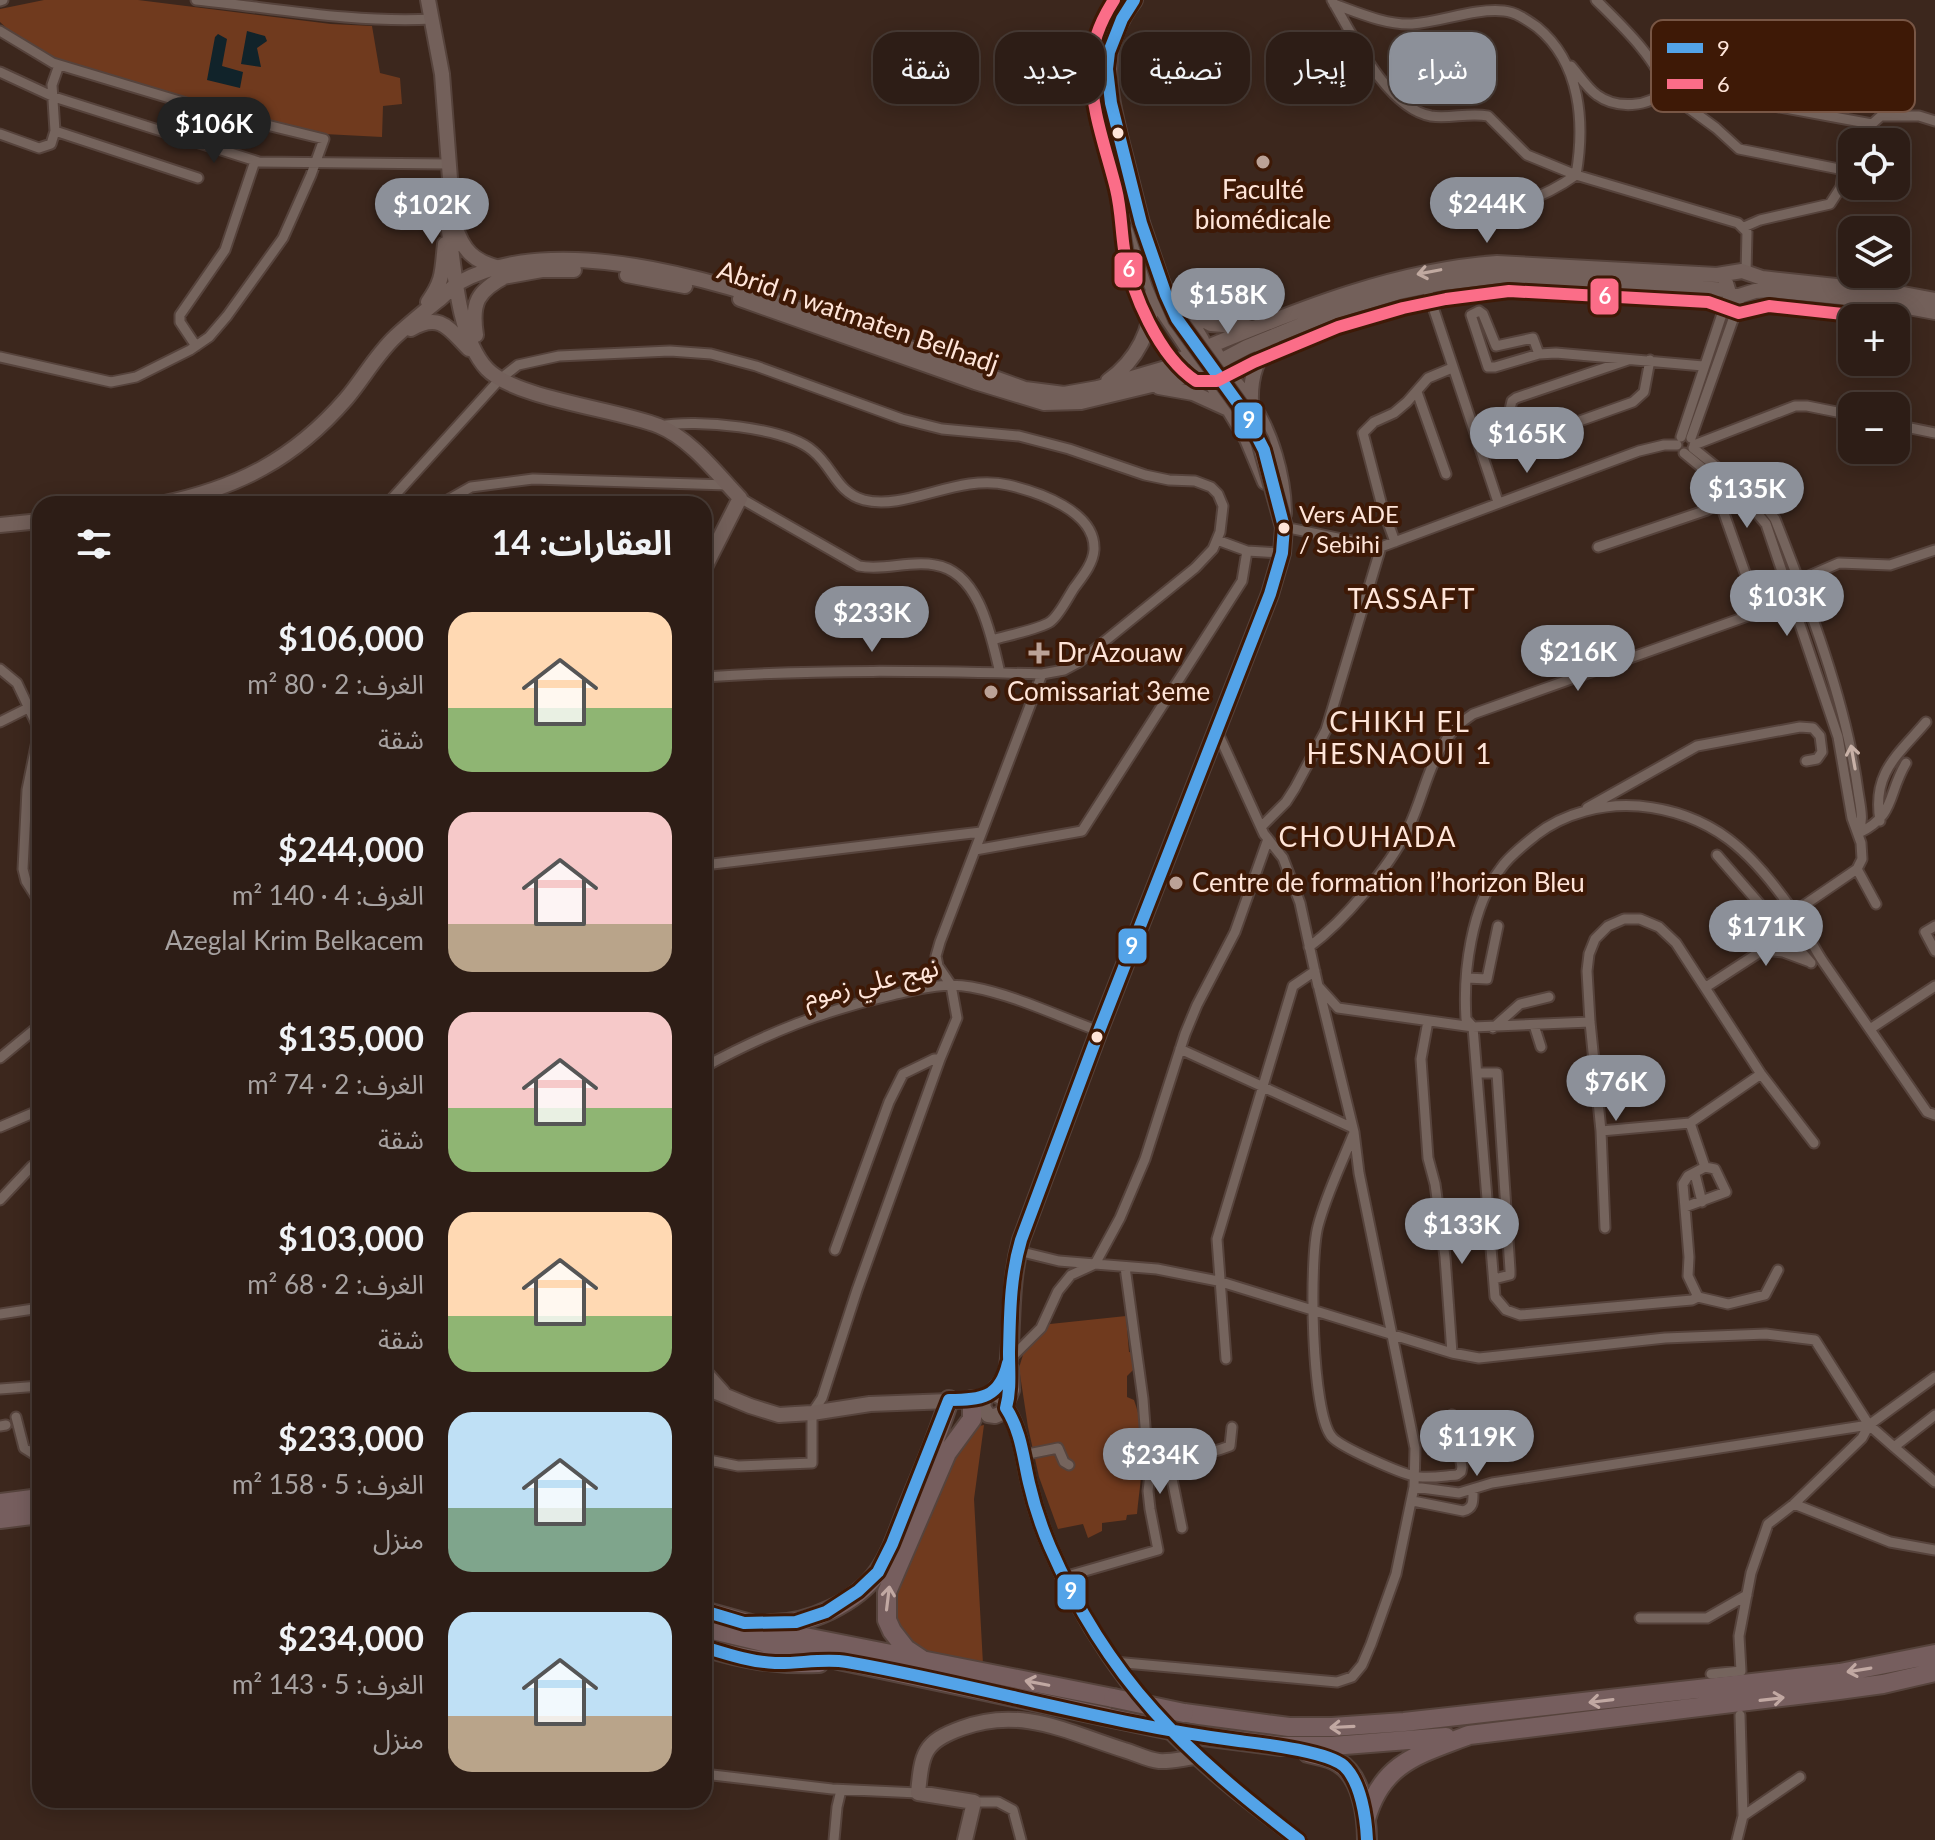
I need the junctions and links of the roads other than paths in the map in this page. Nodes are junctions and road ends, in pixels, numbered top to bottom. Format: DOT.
graph roads {
  1 [pos="196,0"];
  2 [pos="428,0"];
  3 [pos="1134,0"];
  4 [pos="1596,0"];
  5 [pos="1333,2"];
  6 [pos="290,5"];
  7 [pos="432,19"];
  8 [pos="0,31"];
  9 [pos="1563,57"];
  10 [pos="1651,63"];
  11 [pos="59,65"];
  12 [pos="0,72"];
  13 [pos="54,97"];
  14 [pos="1651,99"];
  15 [pos="1694,112"];
  16 [pos="1810,112"];
  17 [pos="1935,121"];
  18 [pos="55,131"];
  19 [pos="0,134"];
  20 [pos="255,161"];
  21 [pos="315,164"];
  22 [pos="447,164"];
  23 [pos="1576,175"];
  24 [pos="198,178"];
  25 [pos="1461,216"];
  26 [pos="1140,217"];
  27 [pos="451,218"];
  28 [pos="1744,227"];
  29 [pos="503,272"];
  30 [pos="1747,274"];
  31 [pos="461,286"];
  32 [pos="1426,286"];
  33 [pos="1152,289"];
  34 [pos="1736,289"];
  35 [pos="1935,300"];
  36 [pos="1181,308"];
  37 [pos="1935,312"];
  38 [pos="419,315"];
  39 [pos="1260,326"];
  40 [pos="1276,334"];
  41 [pos="387,345"];
  42 [pos="196,346"];
  43 [pos="479,352"];
  44 [pos="1539,354"];
  45 [pos="0,357"];
  46 [pos="1206,358"];
  47 [pos="1631,359"];
  48 [pos="1650,360"];
  49 [pos="1703,366"];
  50 [pos="1452,368"];
  51 [pos="500,379"];
  52 [pos="1138,387"];
  53 [pos="1098,388"];
  54 [pos="1417,392"];
  55 [pos="1251,402"];
  56 [pos="1230,411"];
  57 [pos="1838,412"];
  58 [pos="660,426"];
  59 [pos="1910,428"];
  60 [pos="1935,433"];
  61 [pos="1687,444"];
  62 [pos="1446,474"];
  63 [pos="1717,481"];
  64 [pos="728,485"];
  65 [pos="189,496"];
  66 [pos="396,496"];
  67 [pos="455,496"];
  68 [pos="740,498"];
  69 [pos="1498,502"];
  70 [pos="1720,502"];
  71 [pos="32,522"];
  72 [pos="1,524"];
  73 [pos="1284,527"];
  74 [pos="1217,540"];
  75 [pos="1395,542"];
  76 [pos="1381,547"];
  77 [pos="1598,547"];
  78 [pos="1935,550"];
  79 [pos="1247,551"];
  80 [pos="712,553"];
  81 [pos="1282,553"];
  82 [pos="1799,585"];
  83 [pos="1750,587"];
  84 [pos="1788,594"];
  85 [pos="992,640"];
  86 [pos="0,669"];
  87 [pos="1000,673"];
  88 [pos="1042,674"];
  89 [pos="712,676"];
  90 [pos="28,708"];
  91 [pos="32,716"];
  92 [pos="0,722"];
  93 [pos="1926,722"];
  94 [pos="1217,731"];
  95 [pos="1806,761"];
  96 [pos="1906,763"];
  97 [pos="32,765"];
  98 [pos="1570,817"];
  99 [pos="1880,821"];
  100 [pos="1261,827"];
  101 [pos="981,832"];
  102 [pos="1859,833"];
  103 [pos="1268,839"];
  104 [pos="975,850"];
  105 [pos="1717,855"];
  106 [pos="712,864"];
  107 [pos="1857,869"];
  108 [pos="32,890"];
  109 [pos="1876,904"];
  110 [pos="1794,912"];
  111 [pos="1498,926"];
  112 [pos="1935,926"];
  113 [pos="1309,947"];
  114 [pos="1935,951"];
  115 [pos="1811,963"];
  116 [pos="1824,963"];
  117 [pos="1315,971"];
  118 [pos="1818,977"];
  119 [pos="1467,978"];
  120 [pos="951,985"];
  121 [pos="1318,986"];
  122 [pos="1935,986"];
  123 [pos="1706,987"];
  124 [pos="1549,997"];
  125 [pos="1428,1021"];
  126 [pos="1590,1022"];
  127 [pos="1534,1025"];
  128 [pos="1473,1027"];
  129 [pos="1493,1028"];
  130 [pos="1870,1029"];
  131 [pos="1099,1031"];
  132 [pos="32,1032"];
  133 [pos="1541,1047"];
  134 [pos="1180,1049"];
  135 [pos="0,1058"];
  136 [pos="940,1059"];
  137 [pos="712,1063"];
  138 [pos="1477,1073"];
  139 [pos="1761,1074"];
  140 [pos="1263,1088"];
  141 [pos="32,1113"];
  142 [pos="1935,1115"];
  143 [pos="1690,1123"];
  144 [pos="0,1127"];
  145 [pos="1354,1130"];
  146 [pos="1601,1131"];
  147 [pos="1814,1143"];
  148 [pos="32,1166"];
  149 [pos="1705,1167"];
  150 [pos="1695,1174"];
  151 [pos="0,1200"];
  152 [pos="1702,1202"];
  153 [pos="1685,1207"];
  154 [pos="1605,1228"];
  155 [pos="835,1250"];
  156 [pos="1018,1251"];
  157 [pos="1095,1264"];
  158 [pos="1125,1267"];
  159 [pos="1778,1270"];
  160 [pos="1494,1279"];
  161 [pos="1218,1281"];
  162 [pos="1698,1297"];
  163 [pos="32,1309"];
  164 [pos="1312,1310"];
  165 [pos="0,1314"];
  166 [pos="1391,1332"];
  167 [pos="1452,1353"];
  168 [pos="1226,1359"];
  169 [pos="1009,1360"];
  170 [pos="1935,1377"];
  171 [pos="712,1384"];
  172 [pos="32,1387"];
  173 [pos="0,1389"];
  174 [pos="948,1405"];
  175 [pos="989,1405"];
  176 [pos="819,1412"];
  177 [pos="1452,1415"];
  178 [pos="1935,1415"];
  179 [pos="16,1417"];
  180 [pos="1869,1425"];
  181 [pos="1232,1427"];
  182 [pos="1894,1447"];
  183 [pos="1022,1450"];
  184 [pos="32,1453"];
  185 [pos="1147,1454"];
  186 [pos="1161,1456"];
  187 [pos="712,1461"];
  188 [pos="1069,1465"];
  189 [pos="1414,1482"];
  190 [pos="1935,1482"];
  191 [pos="1473,1491"];
  192 [pos="32,1499"];
  193 [pos="1413,1501"];
  194 [pos="0,1503"];
  195 [pos="1794,1504"];
  196 [pos="32,1515"];
  197 [pos="0,1519"];
  198 [pos="1182,1528"];
  199 [pos="1935,1550"];
  200 [pos="1064,1577"];
  201 [pos="1747,1595"];
  202 [pos="712,1613"];
  203 [pos="1640,1618"];
  204 [pos="744,1623"];
  205 [pos="712,1630"];
  206 [pos="712,1649"];
  207 [pos="1935,1654"];
  208 [pos="843,1661"];
  209 [pos="923,1661"];
  210 [pos="1114,1662"];
  211 [pos="1935,1672"];
  212 [pos="1711,1674"];
  213 [pos="1740,1715"];
  214 [pos="1469,1735"];
  215 [pos="1281,1746"];
  216 [pos="1196,1757"];
  217 [pos="712,1775"];
  218 [pos="1800,1777"];
  219 [pos="841,1790"];
  220 [pos="918,1793"];
  221 [pos="974,1802"];
  222 [pos="1743,1816"];
  223 [pos="1366,1819"];
  224 [pos="834,1840"];
  225 [pos="965,1840"];
  226 [pos="1021,1840"];
  227 [pos="1299,1840"];
  228 [pos="1367,1840"];
  229 [pos="1737,1840"];
  1 -- 6 [label="street"];
  2 -- 7 [label="main road"];
  3 -- 26 [label="main road"];
  4 -- 10 [label="street"];
  5 -- 9 [label="street"];
  5 -- 23 [label="street"];
  6 -- 7 [label="street"];
  7 -- 22 [label="main road"];
  8 -- 11 [label="street"];
  9 -- 14 [label="street"];
  9 -- 23 [label="street"];
  11 -- 13 [label="street"];
  11 -- 21 [label="street"];
  12 -- 13 [label="street"];
  13 -- 18 [label="street"];
  13 -- 20 [label="street"];
  15 -- 28 [label="street"];
  16 -- 17 [label="street"];
  18 -- 19 [label="street"];
  18 -- 24 [label="street"];
  20 -- 21 [label="street"];
  20 -- 42 [label="street"];
  21 -- 22 [label="street"];
  21 -- 42 [label="street"];
  22 -- 27 [label="main road"];
  23 -- 25 [label="street"];
  23 -- 28 [label="street"];
  26 -- 33 [label="main road"];
  26 -- 36 [label="main road"];
  26 -- 73 [label="main road, bridge"];
  27 -- 29 [label="main road"];
  27 -- 31 [label="main road"];
  27 -- 38 [label="main road"];
  28 -- 30 [label="street"];
  29 -- 31 [label="main road, Abrid n watmaten Belhadj"];
  29 -- 43 [label="main road"];
  29 -- 52 [label="main road, Abrid n watmaten Belhadj"];
  29 -- 53 [label="main road"];
  30 -- 34 [label="main road"];
  30 -- 35 [label="main road"];
  31 -- 38 [label="main road, Abrid n watmaten Belhadj"];
  31 -- 43 [label="main road"];
  32 -- 34 [label="main road"];
  32 -- 40 [label="main road"];
  32 -- 50 [label="street"];
  33 -- 46 [label="main road"];
  33 -- 53 [label="main road"];
  34 -- 37 [label="main road"];
  34 -- 39 [label="main road, one-way"];
  34 -- 49 [label="street"];
  34 -- 61 [label="street"];
  36 -- 39 [label="main road"];
  36 -- 46 [label="main road"];
  38 -- 41 [label="main road"];
  39 -- 46 [label="main road"];
  40 -- 46 [label="main road"];
  40 -- 55 [label="main road"];
  41 -- 43 [label="main road"];
  41 -- 65 [label="main road"];
  42 -- 45 [label="street"];
  43 -- 51 [label="main road"];
  44 -- 44 [label="street"];
  44 -- 47 [label="street"];
  46 -- 52 [label="main road, Abrid n watmaten Belhadj"];
  46 -- 53 [label="main road"];
  46 -- 55 [label="main road"];
  46 -- 56 [label="main road"];
  47 -- 48 [label="street"];
  47 -- 48 [label="street"];
  48 -- 49 [label="street"];
  49 -- 61 [label="street"];
  50 -- 54 [label="street"];
  50 -- 69 [label="street"];
  51 -- 58 [label="main road"];
  51 -- 66 [label="street"];
  51 -- 74 [label="street"];
  52 -- 56 [label="main road"];
  54 -- 62 [label="street"];
  54 -- 75 [label="street"];
  55 -- 73 [label="main road"];
  56 -- 73 [label="main road"];
  57 -- 61 [label="street"];
  58 -- 64 [label="main road"];
  58 -- 85 [label="street"];
  59 -- 60 [label="street"];
  61 -- 63 [label="street"];
  61 -- 69 [label="street"];
  61 -- 82 [label="street"];
  63 -- 70 [label="street"];
  63 -- 84 [label="street"];
  64 -- 67 [label="street"];
  64 -- 68 [label="main road"];
  68 -- 80 [label="main road"];
  68 -- 85 [label="street"];
  69 -- 75 [label="street"];
  70 -- 77 [label="street"];
  70 -- 83 [label="street"];
  71 -- 72 [label="main road"];
  73 -- 76 [label="street"];
  73 -- 81 [label="main road"];
  74 -- 79 [label="street"];
  74 -- 88 [label="street"];
  75 -- 76 [label="street"];
  76 -- 100 [label="street"];
  78 -- 82 [label="street"];
  79 -- 81 [label="street"];
  79 -- 104 [label="street"];
  81 -- 94 [label="main road"];
  82 -- 84 [label="street"];
  102 -- 82 [label="street, one-way"];
  84 -- 102 [label="street"];
  84 -- 113 [label="street"];
  85 -- 87 [label="street"];
  86 -- 90 [label="street"];
  87 -- 88 [label="street"];
  87 -- 89 [label="street"];
  88 -- 101 [label="street"];
  90 -- 91 [label="street"];
  90 -- 92 [label="street"];
  93 -- 99 [label="street"];
  94 -- 100 [label="street"];
  94 -- 131 [label="main road"];
  95 -- 98 [label="street"];
  96 -- 99 [label="street"];
  97 -- 108 [label="street"];
  98 -- 110 [label="street"];
  98 -- 119 [label="street"];
  99 -- 102 [label="street"];
  100 -- 103 [label="street"];
  101 -- 104 [label="street"];
  101 -- 106 [label="street"];
  102 -- 107 [label="street"];
  103 -- 113 [label="street"];
  103 -- 134 [label="street"];
  104 -- 120 [label="street"];
  105 -- 115 [label="street"];
  107 -- 109 [label="street"];
  107 -- 110 [label="street"];
  110 -- 116 [label="street"];
  111 -- 119 [label="street"];
  112 -- 114 [label="street"];
  113 -- 117 [label="street"];
  115 -- 116 [label="street"];
  115 -- 123 [label="street"];
  116 -- 118 [label="street"];
  116 -- 130 [label="street"];
  117 -- 121 [label="street"];
  117 -- 140 [label="street"];
  119 -- 128 [label="street"];
  120 -- 131 [label="street, نهج علي زموم"];
  120 -- 136 [label="street"];
  120 -- 137 [label="street, نهج علي زموم"];
  121 -- 125 [label="street"];
  121 -- 145 [label="street"];
  122 -- 130 [label="street"];
  123 -- 126 [label="street"];
  123 -- 139 [label="street"];
  124 -- 129 [label="street"];
  125 -- 128 [label="street"];
  125 -- 167 [label="street"];
  126 -- 127 [label="street"];
  126 -- 146 [label="street"];
  127 -- 129 [label="street"];
  127 -- 133 [label="street"];
  128 -- 129 [label="street"];
  128 -- 138 [label="street"];
  130 -- 142 [label="street"];
  131 -- 156 [label="main road"];
  132 -- 135 [label="street"];
  134 -- 140 [label="street"];
  134 -- 157 [label="street"];
  136 -- 155 [label="street"];
  136 -- 176 [label="street"];
  138 -- 160 [label="street"];
  138 -- 160 [label="street"];
  139 -- 143 [label="street"];
  139 -- 147 [label="street"];
  140 -- 145 [label="street"];
  140 -- 161 [label="street"];
  141 -- 144 [label="street"];
  143 -- 146 [label="street"];
  143 -- 149 [label="street"];
  145 -- 164 [label="street"];
  145 -- 166 [label="street"];
  146 -- 154 [label="street"];
  148 -- 151 [label="street"];
  149 -- 150 [label="street"];
  149 -- 152 [label="street"];
  150 -- 152 [label="street"];
  150 -- 153 [label="street"];
  152 -- 153 [label="street"];
  153 -- 162 [label="street"];
  156 -- 157 [label="street"];
  156 -- 169 [label="main road"];
  157 -- 158 [label="street"];
  157 -- 169 [label="street"];
  158 -- 161 [label="street"];
  158 -- 185 [label="street"];
  159 -- 162 [label="street"];
  160 -- 162 [label="street"];
  161 -- 164 [label="street"];
  161 -- 168 [label="street"];
  163 -- 165 [label="street"];
  164 -- 166 [label="street"];
  164 -- 189 [label="street"];
  166 -- 167 [label="street"];
  166 -- 189 [label="street"];
  167 -- 180 [label="street"];
  169 -- 175 [label="main road"];
  170 -- 180 [label="street"];
  171 -- 176 [label="main road"];
  172 -- 173 [label="street"];
  174 -- 175 [label="main road"];
  174 -- 176 [label="main road"];
  174 -- 204 [label="highway"];
  175 -- 183 [label="main road"];
  209 -- 175 [label="highway, one-way"];
  176 -- 187 [label="street"];
  177 -- 189 [label="street"];
  178 -- 182 [label="street"];
  179 -- 184 [label="street"];
  180 -- 182 [label="street"];
  180 -- 191 [label="street"];
  180 -- 195 [label="street"];
  181 -- 186 [label="street"];
  182 -- 190 [label="street"];
  183 -- 188 [label="street"];
  183 -- 200 [label="main road"];
  185 -- 186 [label="street"];
  185 -- 200 [label="street"];
  186 -- 198 [label="street"];
  189 -- 191 [label="street"];
  189 -- 193 [label="street"];
  191 -- 193 [label="street"];
  192 -- 194 [label="highway"];
  193 -- 210 [label="street"];
  195 -- 199 [label="street"];
  195 -- 201 [label="street"];
  196 -- 197 [label="highway"];
  200 -- 210 [label="main road"];
  201 -- 203 [label="street"];
  201 -- 212 [label="street"];
  202 -- 204 [label="highway"];
  204 -- 209 [label="highway"];
  205 -- 208 [label="highway"];
  206 -- 208 [label="highway"];
  207 -- 209 [label="highway, one-way, bridge"];
  208 -- 215 [label="highway, bridge"];
  210 -- 216 [label="main road"];
  214 -- 211 [label="highway, one-way"];
  213 -- 222 [label="street"];
  214 -- 215 [label="highway"];
  214 -- 223 [label="highway"];
  215 -- 223 [label="highway"];
  216 -- 220 [label="main road"];
  216 -- 227 [label="main road"];
  217 -- 219 [label="street"];
  218 -- 222 [label="street"];
  219 -- 220 [label="street"];
  219 -- 224 [label="street"];
  220 -- 221 [label="main road"];
  221 -- 225 [label="main road"];
  221 -- 226 [label="street"];
  222 -- 229 [label="street"];
  223 -- 228 [label="highway"];
}
